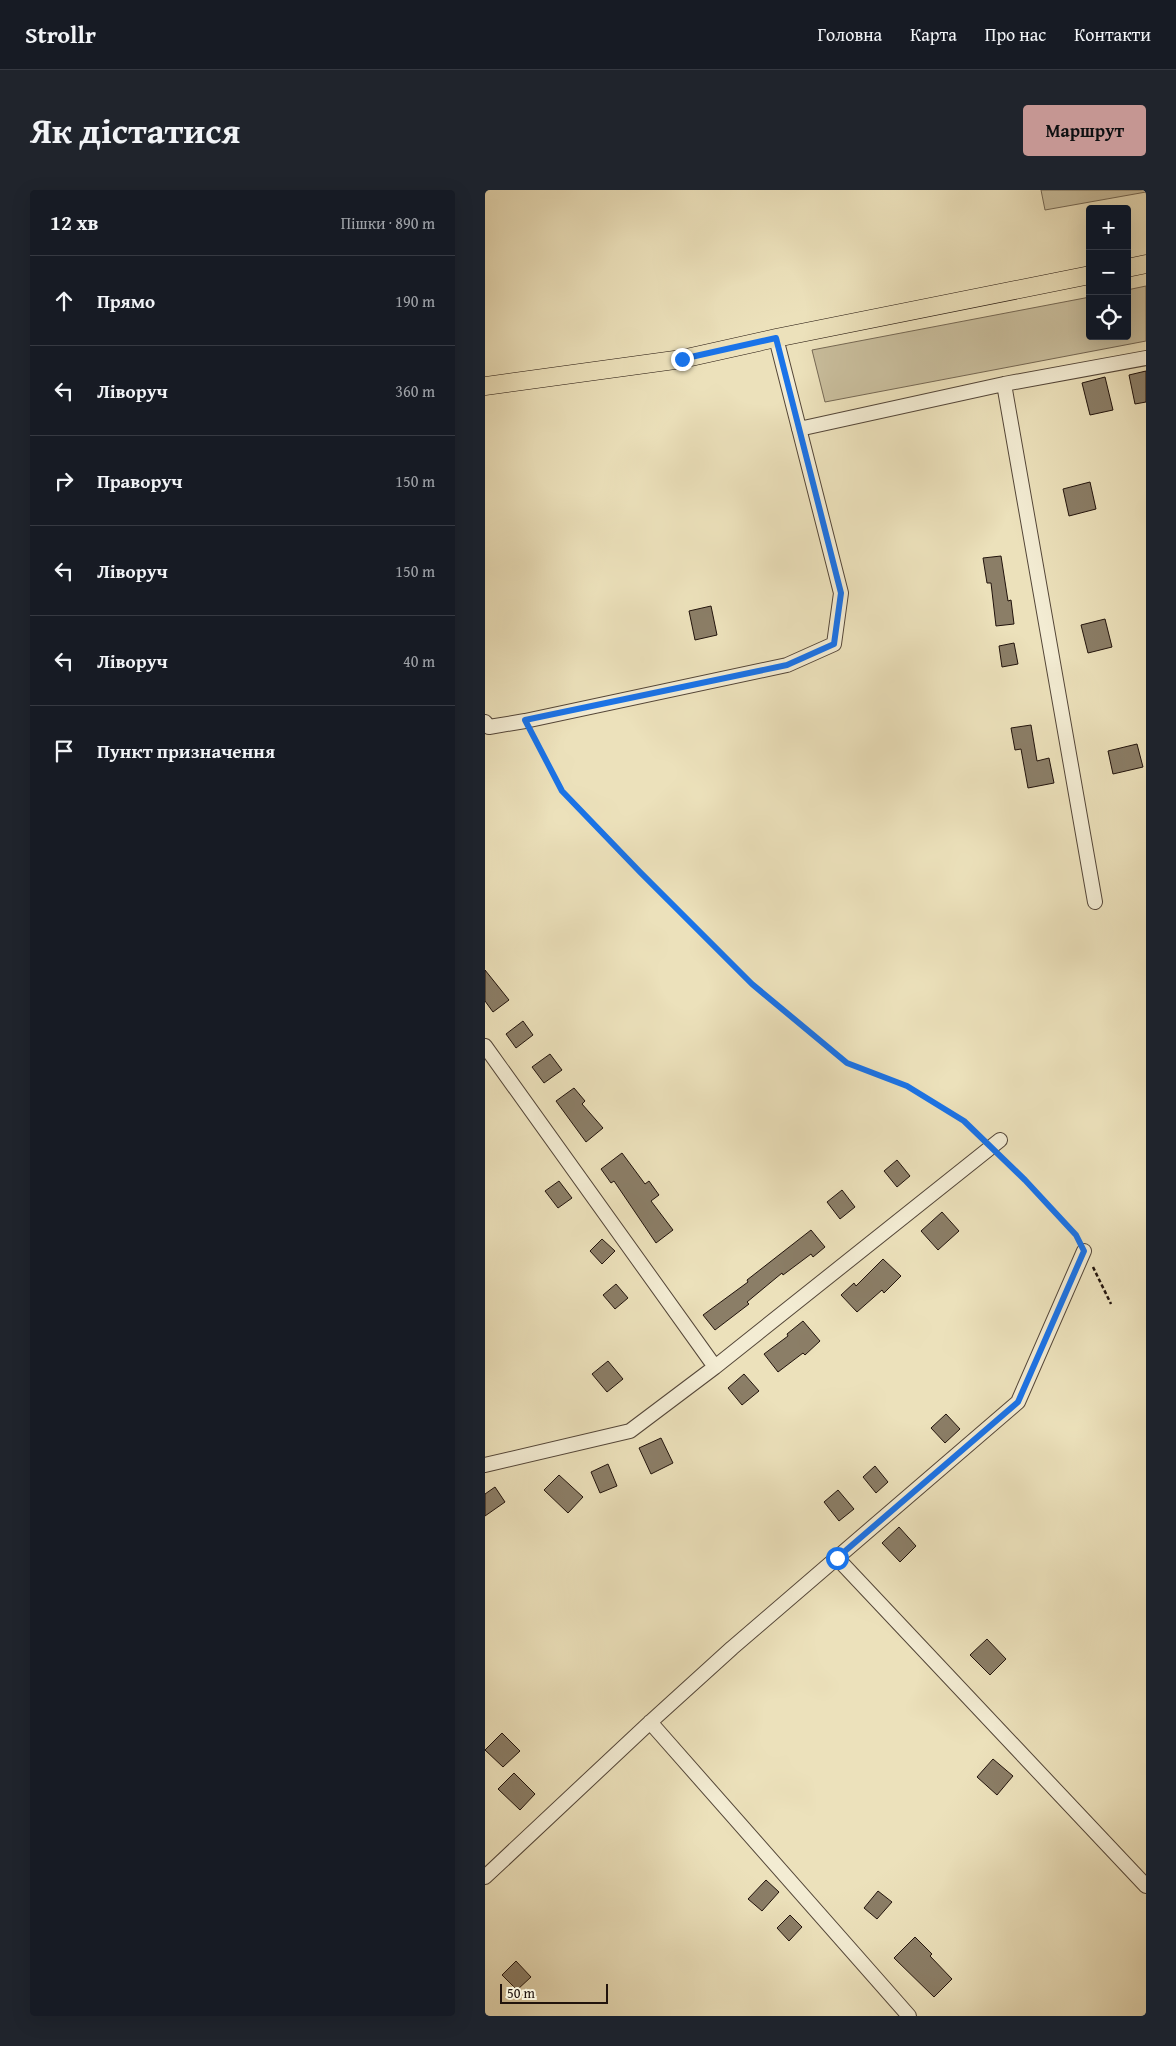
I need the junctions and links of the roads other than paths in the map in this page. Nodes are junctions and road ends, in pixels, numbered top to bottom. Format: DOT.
graph roads {
  1 [pos="1146,264"];
  2 [pos="1131,267"];
  3 [pos="1086,276"];
  4 [pos="776,338"];
  5 [pos="1146,358"];
  6 [pos="1004,384"];
  7 [pos="485,386"];
  8 [pos="799,429"];
  9 [pos="485,722"];
  10 [pos="1095,902"];
  11 [pos="485,1046"];
  12 [pos="995,1144"];
  13 [pos="1084,1251"];
  14 [pos="715,1367"];
  15 [pos="485,1465"];
  16 [pos="837,1558"];
  17 [pos="650,1722"];
  18 [pos="485,1877"];
  19 [pos="1146,1886"];
  20 [pos="909,2016"];
  1 -- 2 [label="main road"];
  3 -- 4 [label="main road"];
  4 -- 7 [label="main road"];
  4 -- 8 [label="street"];
  5 -- 6 [label="street"];
  6 -- 8 [label="street"];
  6 -- 10 [label="street"];
  8 -- 9 [label="street"];
  11 -- 14 [label="street"];
  12 -- 14 [label="street"];
  13 -- 16 [label="street"];
  14 -- 15 [label="street"];
  16 -- 17 [label="street"];
  16 -- 19 [label="street"];
  17 -- 18 [label="street"];
  17 -- 20 [label="street"];
}
